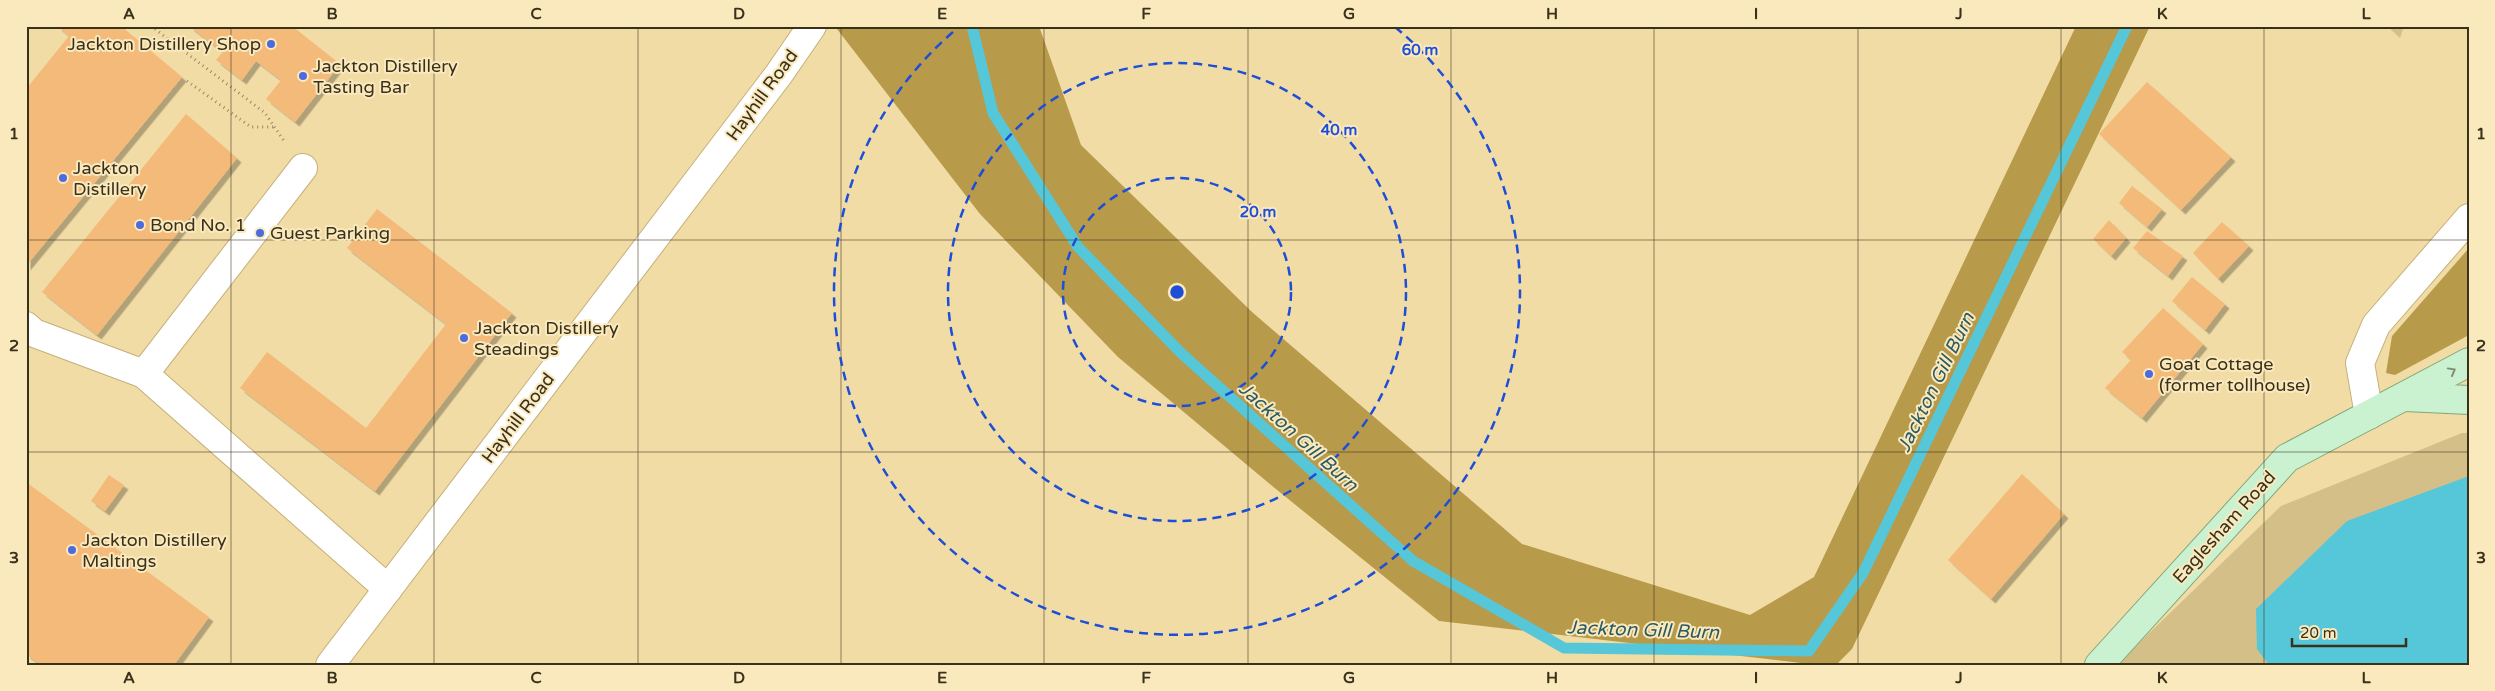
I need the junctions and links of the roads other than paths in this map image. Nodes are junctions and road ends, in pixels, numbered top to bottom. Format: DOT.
graph roads {
  1 [pos="812,26"];
  2 [pos="303,168"];
  3 [pos="2469,218"];
  4 [pos="26,326"];
  5 [pos="2469,362"];
  6 [pos="144,374"];
  7 [pos="2404,397"];
  8 [pos="2469,400"];
  9 [pos="2369,415"];
  10 [pos="388,589"];
  11 [pos="330,665"];
  12 [pos="2099,665"];
  1 -- 10 [label="street, Hayhill Road"];
  2 -- 6 [label="street"];
  3 -- 9 [label="street"];
  4 -- 6 [label="street"];
  7 -- 5 [label="main road, Eaglesham Road, one-way"];
  6 -- 10 [label="street"];
  7 -- 8 [label="main road"];
  7 -- 9 [label="main road, Eaglesham Road"];
  9 -- 12 [label="main road, Eaglesham Road"];
  10 -- 11 [label="street, Hayhill Road"];
}
